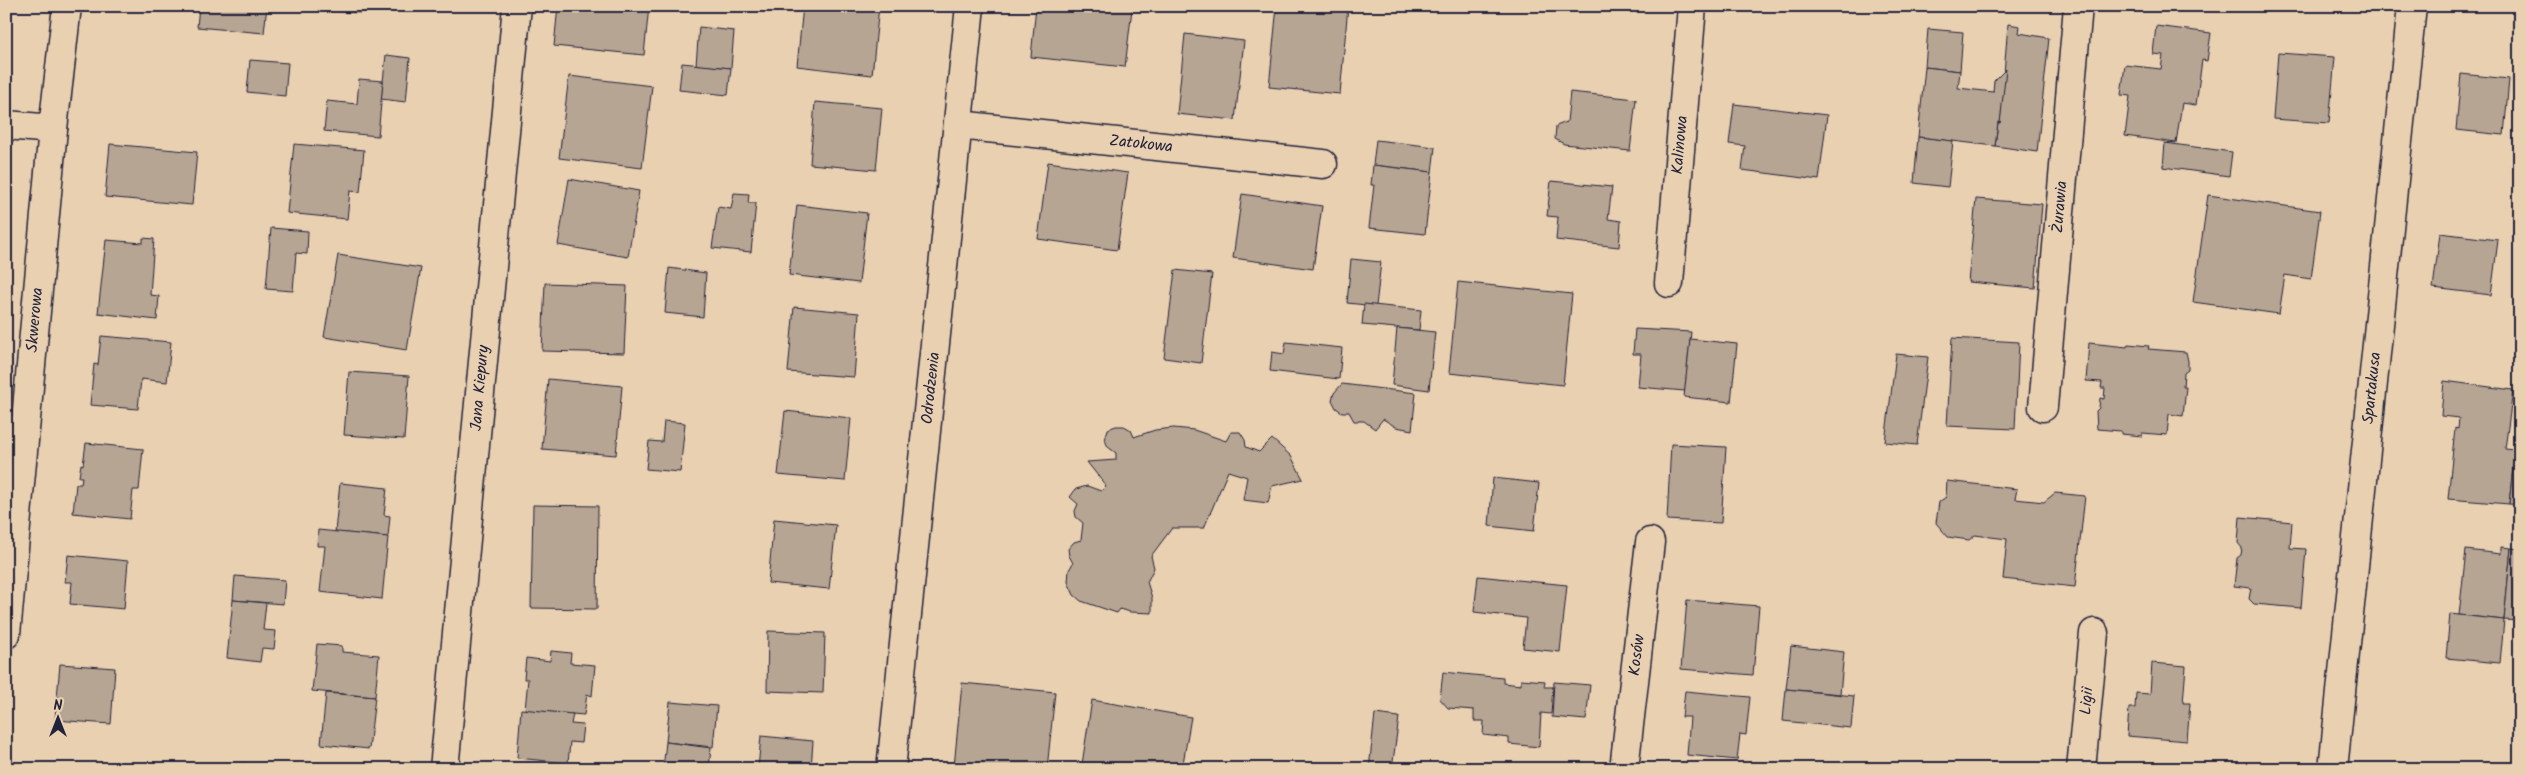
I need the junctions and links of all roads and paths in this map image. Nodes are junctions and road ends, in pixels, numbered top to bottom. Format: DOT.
graph roads {
  1 [pos="67,6"];
  2 [pos="517,6"];
  3 [pos="970,6"];
  4 [pos="1692,6"];
  5 [pos="2078,6"];
  6 [pos="2412,6"];
  7 [pos="959,124"];
  8 [pos="6,125"];
  9 [pos="53,129"];
  10 [pos="1323,164"];
  11 [pos="1669,283"];
  12 [pos="2043,407"];
  13 [pos="1650,542"];
  14 [pos="9,586"];
  15 [pos="2094,633"];
  16 [pos="6,634"];
  17 [pos="444,769"];
  18 [pos="891,769"];
  19 [pos="1624,769"];
  20 [pos="2081,769"];
  21 [pos="2333,769"];
  1 -- 9 [label="street, Skwerowa"];
  2 -- 17 [label="street, Jana Kiepury"];
  3 -- 7 [label="street, Odrodzenia"];
  4 -- 11 [label="street, Kalinowa"];
  5 -- 12 [label="street, Żurawia"];
  6 -- 21 [label="street, Spartakusa"];
  7 -- 10 [label="street, Zatokowa"];
  7 -- 18 [label="street, Odrodzenia"];
  8 -- 9 [label="street"];
  9 -- 14 [label="street, Skwerowa"];
  13 -- 19 [label="street, Kosów"];
  14 -- 16 [label="street, Skwerowa"];
  15 -- 20 [label="street, Ligii"];
}
